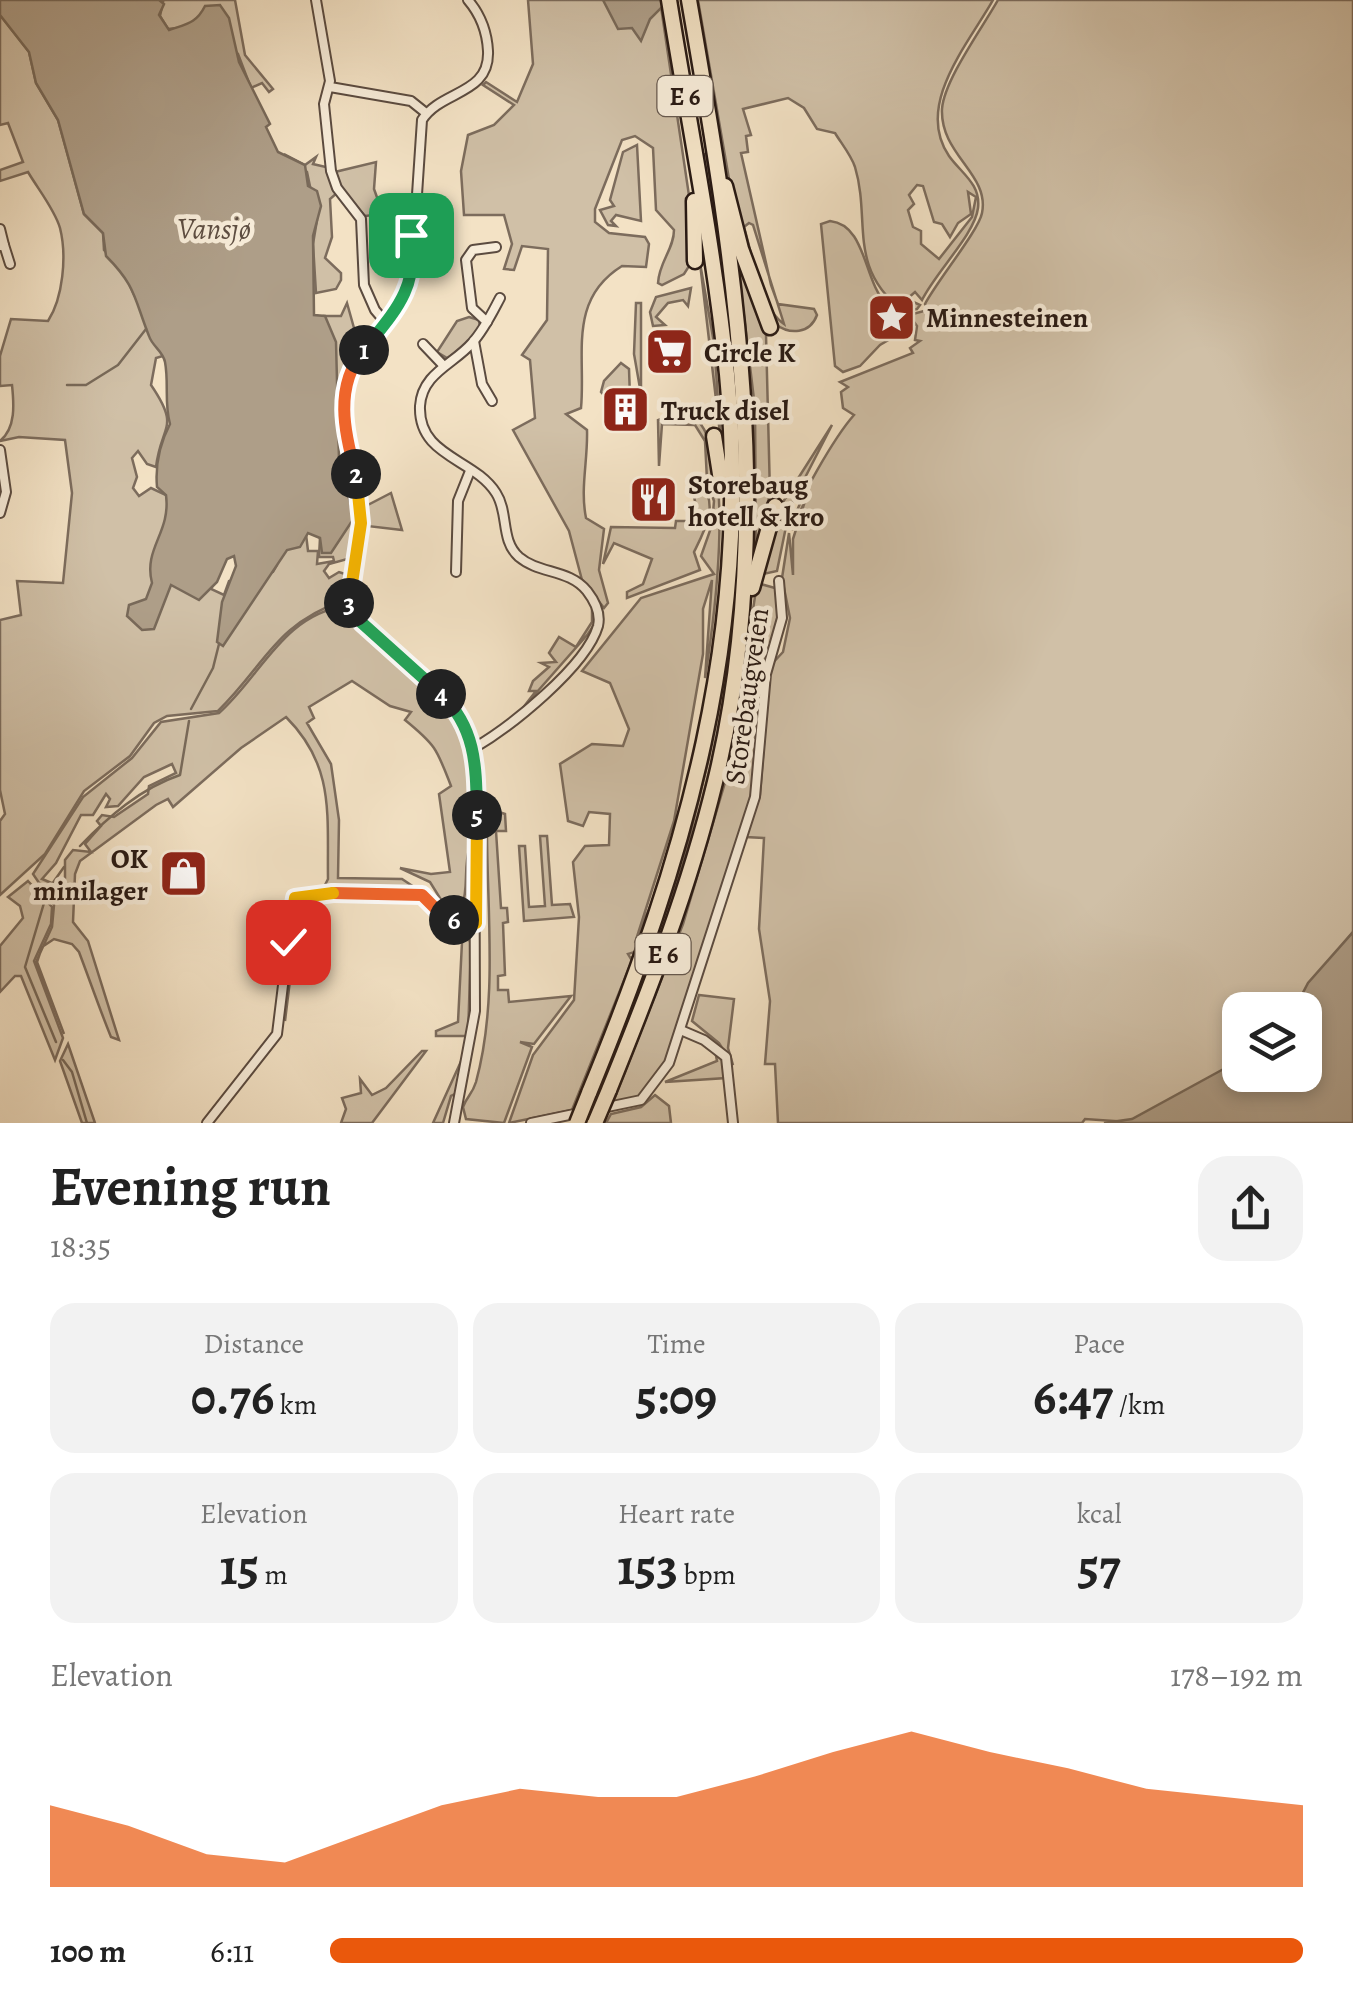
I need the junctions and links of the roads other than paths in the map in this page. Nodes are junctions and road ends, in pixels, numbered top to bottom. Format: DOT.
graph roads {
  1 [pos="316,0"];
  2 [pos="468,0"];
  3 [pos="669,0"];
  4 [pos="690,6"];
  5 [pos="330,88"];
  6 [pos="426,113"];
  7 [pos="710,143"];
  8 [pos="698,175"];
  9 [pos="0,229"];
  10 [pos="2,246"];
  11 [pos="496,247"];
  12 [pos="695,261"];
  13 [pos="10,264"];
  14 [pos="500,298"];
  15 [pos="487,322"];
  16 [pos="387,324"];
  17 [pos="770,327"];
  18 [pos="474,341"];
  19 [pos="423,344"];
  20 [pos="443,364"];
  21 [pos="492,401"];
  22 [pos="714,436"];
  23 [pos="0,450"];
  24 [pos="470,471"];
  25 [pos="775,506"];
  26 [pos="0,513"];
  27 [pos="456,572"];
  28 [pos="728,572"];
  29 [pos="779,581"];
  30 [pos="740,636"];
  31 [pos="474,748"];
  32 [pos="476,923"];
  33 [pos="683,1031"];
  34 [pos="457,1122"];
  35 [pos="207,1123"];
  36 [pos="532,1123"];
  37 [pos="577,1123"];
  38 [pos="596,1123"];
  39 [pos="733,1123"];
  1 -- 5 [label="street"];
  2 -- 6 [label="street"];
  3 -- 8 [label="highway, E 6"];
  4 -- 7 [label="highway, E 6"];
  5 -- 6 [label="street"];
  5 -- 16 [label="street"];
  6 -- 16 [label="street"];
  7 -- 17 [label="highway, E 6"];
  7 -- 30 [label="highway, E 6"];
  8 -- 12 [label="highway, E 6"];
  8 -- 28 [label="highway, E 6"];
  9 -- 10 [label="street"];
  10 -- 13 [label="street"];
  11 -- 15 [label="street"];
  14 -- 15 [label="street"];
  15 -- 18 [label="street"];
  16 -- 31 [label="street"];
  18 -- 20 [label="street"];
  18 -- 21 [label="street"];
  19 -- 20 [label="street"];
  20 -- 24 [label="street"];
  22 -- 28 [label="highway, E 6"];
  23 -- 26 [label="street"];
  24 -- 27 [label="street"];
  24 -- 31 [label="street"];
  25 -- 30 [label="highway, E 6"];
  28 -- 37 [label="highway, E 6, bridge"];
  29 -- 33 [label="street, Storebaugveien"];
  30 -- 38 [label="highway, E 6, bridge"];
  31 -- 32 [label="street"];
  32 -- 34 [label="street"];
  32 -- 35 [label="street"];
  33 -- 36 [label="street, Storebaugveien"];
  33 -- 39 [label="street"];
}
